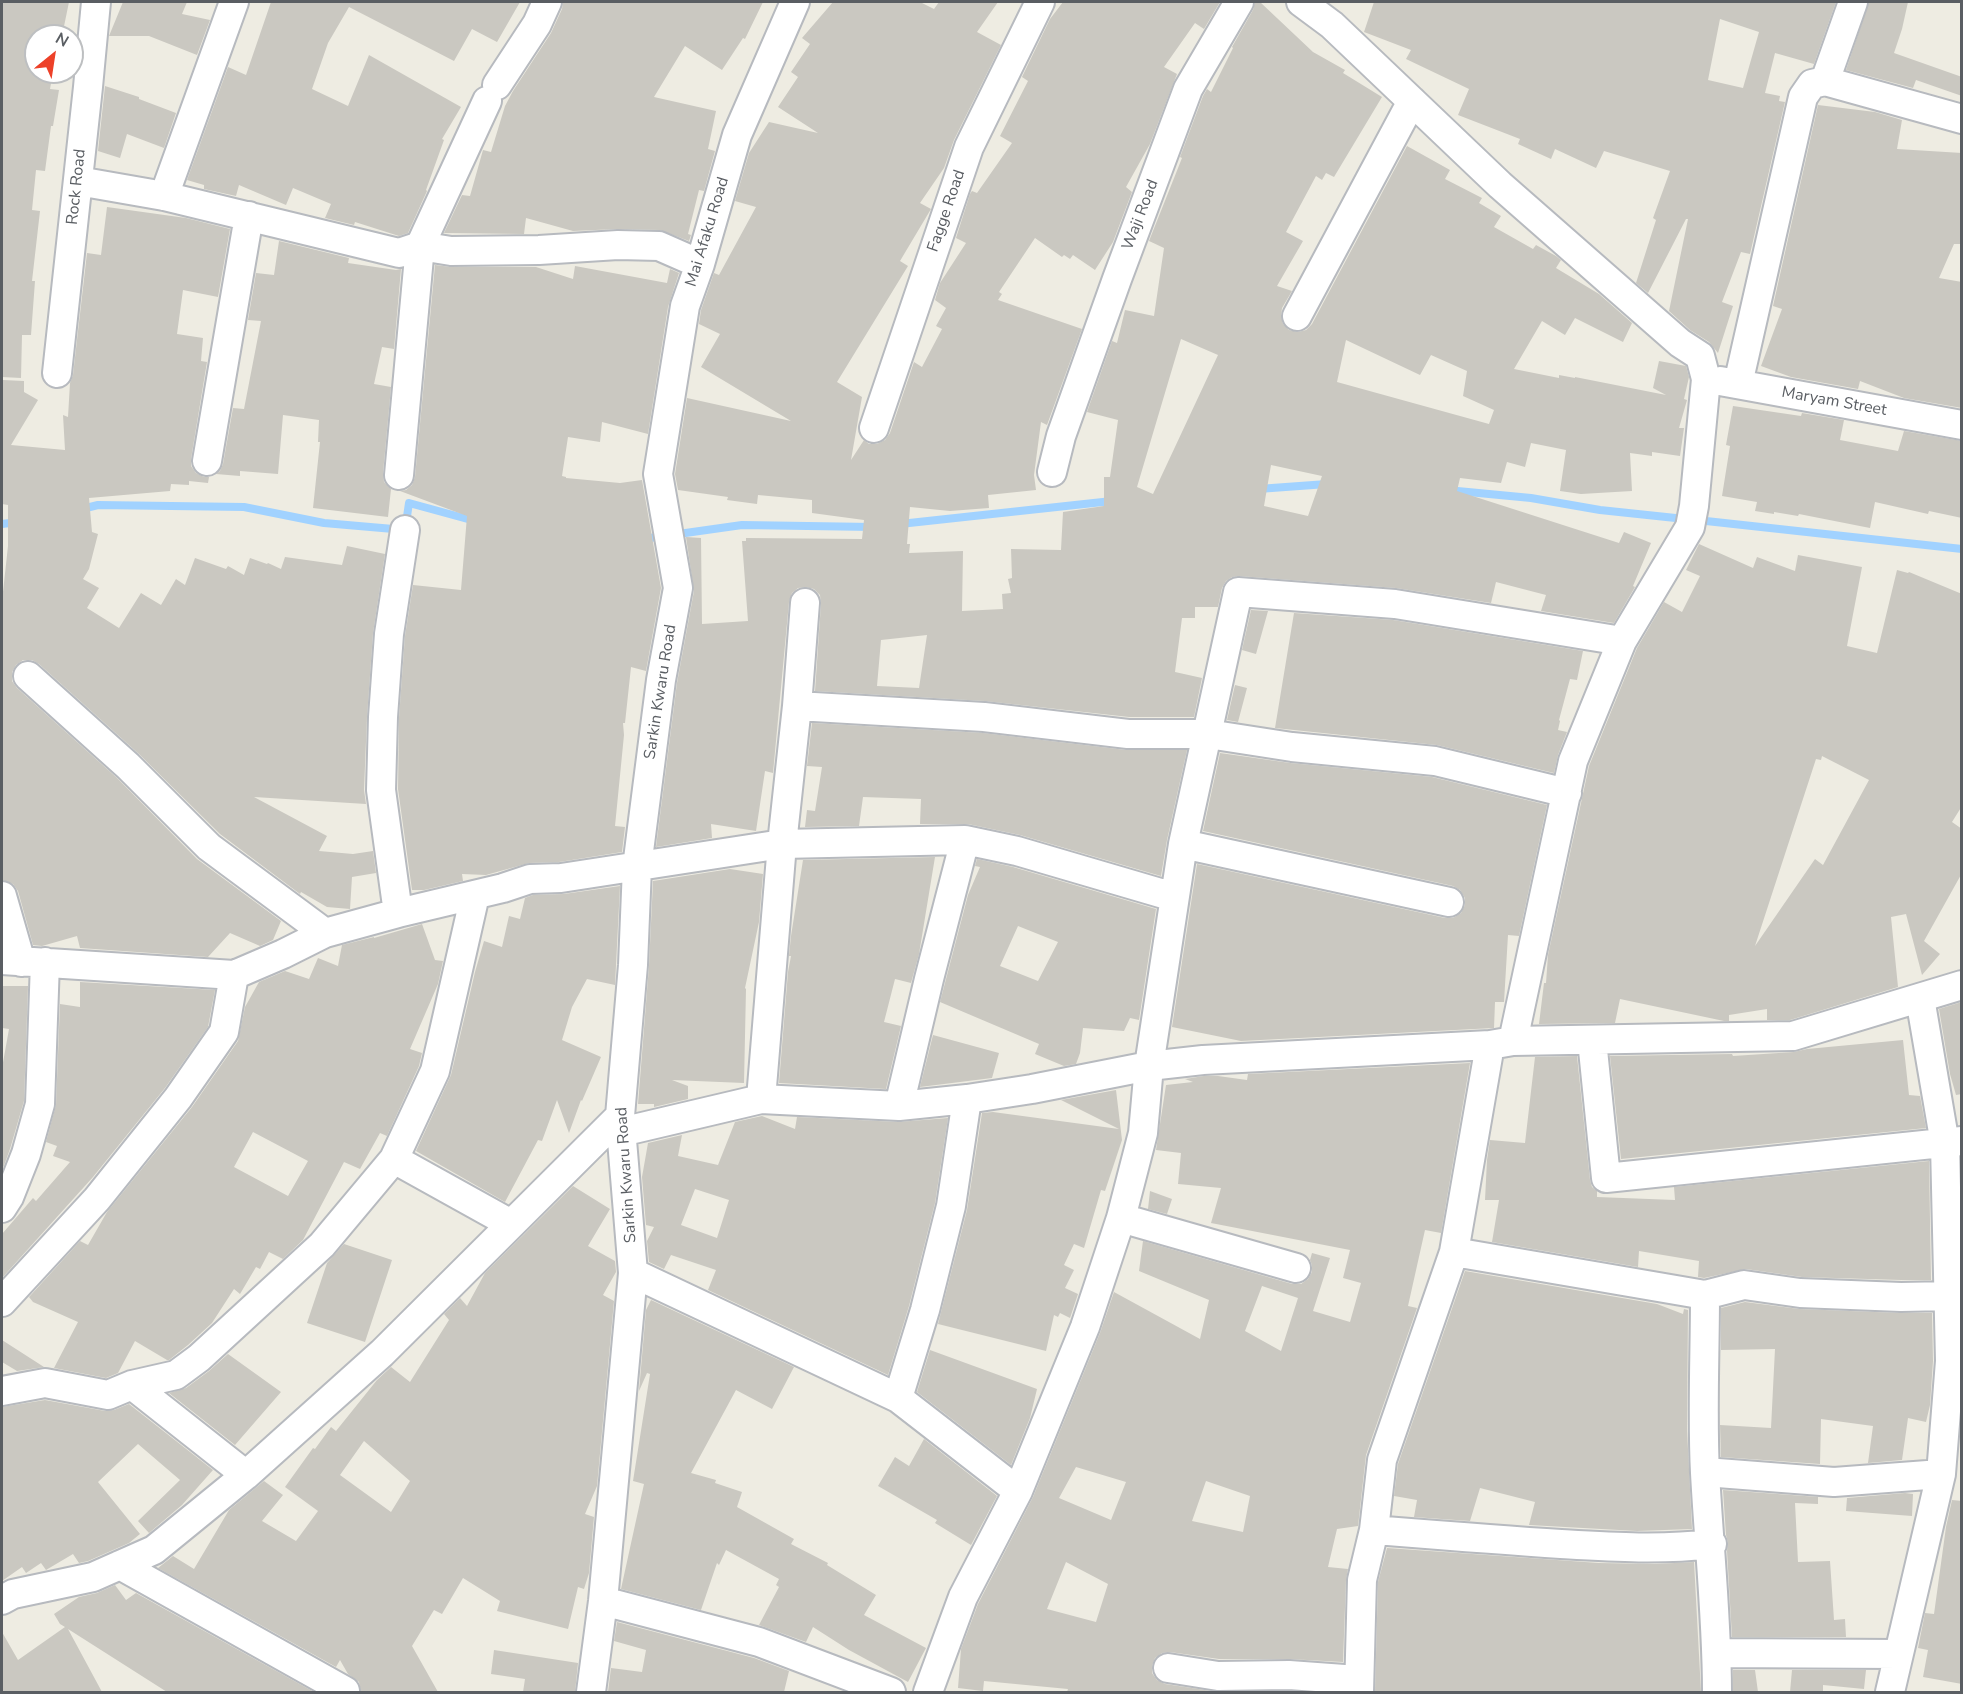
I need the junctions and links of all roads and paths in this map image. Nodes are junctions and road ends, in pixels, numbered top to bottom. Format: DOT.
graph roads {
  1 [pos="96,2"];
  2 [pos="234,2"];
  3 [pos="547,2"];
  4 [pos="795,2"];
  5 [pos="1040,2"];
  6 [pos="1239,2"];
  7 [pos="1301,2"];
  8 [pos="1852,2"];
  9 [pos="1337,13"];
  10 [pos="1825,81"];
  11 [pos="1412,101"];
  12 [pos="1962,119"];
  13 [pos="78,181"];
  14 [pos="164,196"];
  15 [pos="249,216"];
  16 [pos="420,246"];
  17 [pos="700,264"];
  18 [pos="1297,316"];
  19 [pos="57,373"];
  20 [pos="1706,379"];
  21 [pos="1738,384"];
  22 [pos="1962,425"];
  23 [pos="874,428"];
  24 [pos="207,461"];
  25 [pos="1052,472"];
  26 [pos="399,475"];
  27 [pos="405,530"];
  28 [pos="678,588"];
  29 [pos="805,603"];
  30 [pos="1622,641"];
  31 [pos="28,676"];
  32 [pos="797,706"];
  33 [pos="1208,734"];
  34 [pos="1567,793"];
  35 [pos="965,840"];
  36 [pos="782,844"];
  37 [pos="1183,844"];
  38 [pos="637,867"];
  39 [pos="475,895"];
  40 [pos="2,896"];
  41 [pos="1174,897"];
  42 [pos="1449,902"];
  43 [pos="398,913"];
  44 [pos="325,933"];
  45 [pos="22,961"];
  46 [pos="234,975"];
  47 [pos="1962,985"];
  48 [pos="1920,998"];
  49 [pos="1592,1040"];
  50 [pos="1502,1043"];
  51 [pos="1149,1066"];
  52 [pos="761,1099"];
  53 [pos="967,1099"];
  54 [pos="899,1106"];
  55 [pos="621,1124"];
  56 [pos="1954,1142"];
  57 [pos="394,1159"];
  58 [pos="2,1208"];
  59 [pos="1121,1218"];
  60 [pos="511,1224"];
  61 [pos="1454,1252"];
  62 [pos="1296,1268"];
  63 [pos="633,1273"];
  64 [pos="1705,1295"];
  65 [pos="1949,1296"];
  66 [pos="2,1302"];
  67 [pos="132,1385"];
  68 [pos="2,1391"];
  69 [pos="898,1398"];
  70 [pos="1705,1472"];
  71 [pos="1941,1474"];
  72 [pos="246,1475"];
  73 [pos="1018,1491"];
  74 [pos="1374,1530"];
  75 [pos="1712,1544"];
  76 [pos="120,1565"];
  77 [pos="2,1600"];
  78 [pos="603,1600"];
  79 [pos="1717,1653"];
  80 [pos="1898,1654"];
  81 [pos="1168,1668"];
  82 [pos="1358,1686"];
  83 [pos="345,1691"];
  84 [pos="591,1692"];
  85 [pos="891,1692"];
  86 [pos="928,1692"];
  87 [pos="1716,1692"];
  88 [pos="1890,1692"];
  1 -- 13 [label="street, Rock Road"];
  2 -- 14 [label="street"];
  3 -- 16 [label="street"];
  4 -- 17 [label="street, Mai Afaku Road"];
  5 -- 23 [label="street, Fagge Road"];
  6 -- 25 [label="street, Waji Road"];
  7 -- 9 [label="street"];
  8 -- 10 [label="street"];
  9 -- 11 [label="street"];
  10 -- 12 [label="street"];
  10 -- 21 [label="street"];
  11 -- 18 [label="street"];
  11 -- 20 [label="street"];
  13 -- 14 [label="street"];
  13 -- 19 [label="street, Rock Road"];
  14 -- 15 [label="street"];
  15 -- 16 [label="street"];
  15 -- 24 [label="street"];
  16 -- 17 [label="street"];
  16 -- 26 [label="street"];
  17 -- 28 [label="street, Mai Afaku Road"];
  20 -- 21 [label="street, Maryam Street"];
  20 -- 30 [label="street"];
  21 -- 22 [label="street, Maryam Street"];
  27 -- 43 [label="street"];
  28 -- 38 [label="street, Sarkin Kwaru Road"];
  29 -- 32 [label="street"];
  30 -- 33 [label="street"];
  30 -- 34 [label="street"];
  31 -- 44 [label="street"];
  32 -- 33 [label="street"];
  32 -- 36 [label="street"];
  33 -- 34 [label="street"];
  33 -- 37 [label="street"];
  34 -- 50 [label="street"];
  35 -- 36 [label="street"];
  35 -- 41 [label="street"];
  35 -- 54 [label="street"];
  36 -- 38 [label="street"];
  36 -- 52 [label="street"];
  37 -- 41 [label="street"];
  37 -- 42 [label="street"];
  38 -- 39 [label="street"];
  38 -- 55 [label="street, Sarkin Kwaru Road"];
  39 -- 43 [label="street"];
  39 -- 57 [label="street"];
  40 -- 45 [label="street"];
  41 -- 51 [label="street"];
  43 -- 44 [label="street"];
  44 -- 46 [label="street"];
  45 -- 46 [label="street"];
  45 -- 58 [label="street"];
  46 -- 66 [label="street"];
  47 -- 48 [label="street"];
  48 -- 49 [label="street"];
  48 -- 56 [label="street"];
  49 -- 50 [label="street"];
  49 -- 56 [label="street"];
  50 -- 51 [label="street"];
  50 -- 61 [label="street"];
  51 -- 53 [label="street"];
  51 -- 59 [label="street"];
  52 -- 54 [label="street"];
  52 -- 55 [label="street"];
  53 -- 54 [label="street"];
  53 -- 69 [label="street"];
  55 -- 60 [label="street"];
  55 -- 63 [label="street, Sarkin Kwaru Road"];
  56 -- 65 [label="street"];
  57 -- 60 [label="street"];
  57 -- 67 [label="street"];
  59 -- 62 [label="street"];
  59 -- 73 [label="street"];
  60 -- 72 [label="street"];
  61 -- 64 [label="street"];
  61 -- 74 [label="street"];
  63 -- 69 [label="street"];
  63 -- 78 [label="street, Sarkin Kwaru Road"];
  64 -- 65 [label="street"];
  64 -- 70 [label="street"];
  65 -- 71 [label="street"];
  67 -- 68 [label="street"];
  67 -- 72 [label="street"];
  69 -- 73 [label="street"];
  70 -- 71 [label="street"];
  70 -- 75 [label="street"];
  71 -- 80 [label="street"];
  72 -- 76 [label="street"];
  73 -- 86 [label="street"];
  74 -- 75 [label="street"];
  74 -- 82 [label="street"];
  75 -- 79 [label="street"];
  76 -- 77 [label="street"];
  76 -- 83 [label="street"];
  78 -- 84 [label="street, Sarkin Kwaru Road"];
  78 -- 85 [label="street"];
  79 -- 80 [label="street"];
  79 -- 87 [label="street"];
  80 -- 88 [label="street"];
  81 -- 82 [label="street"];
}
